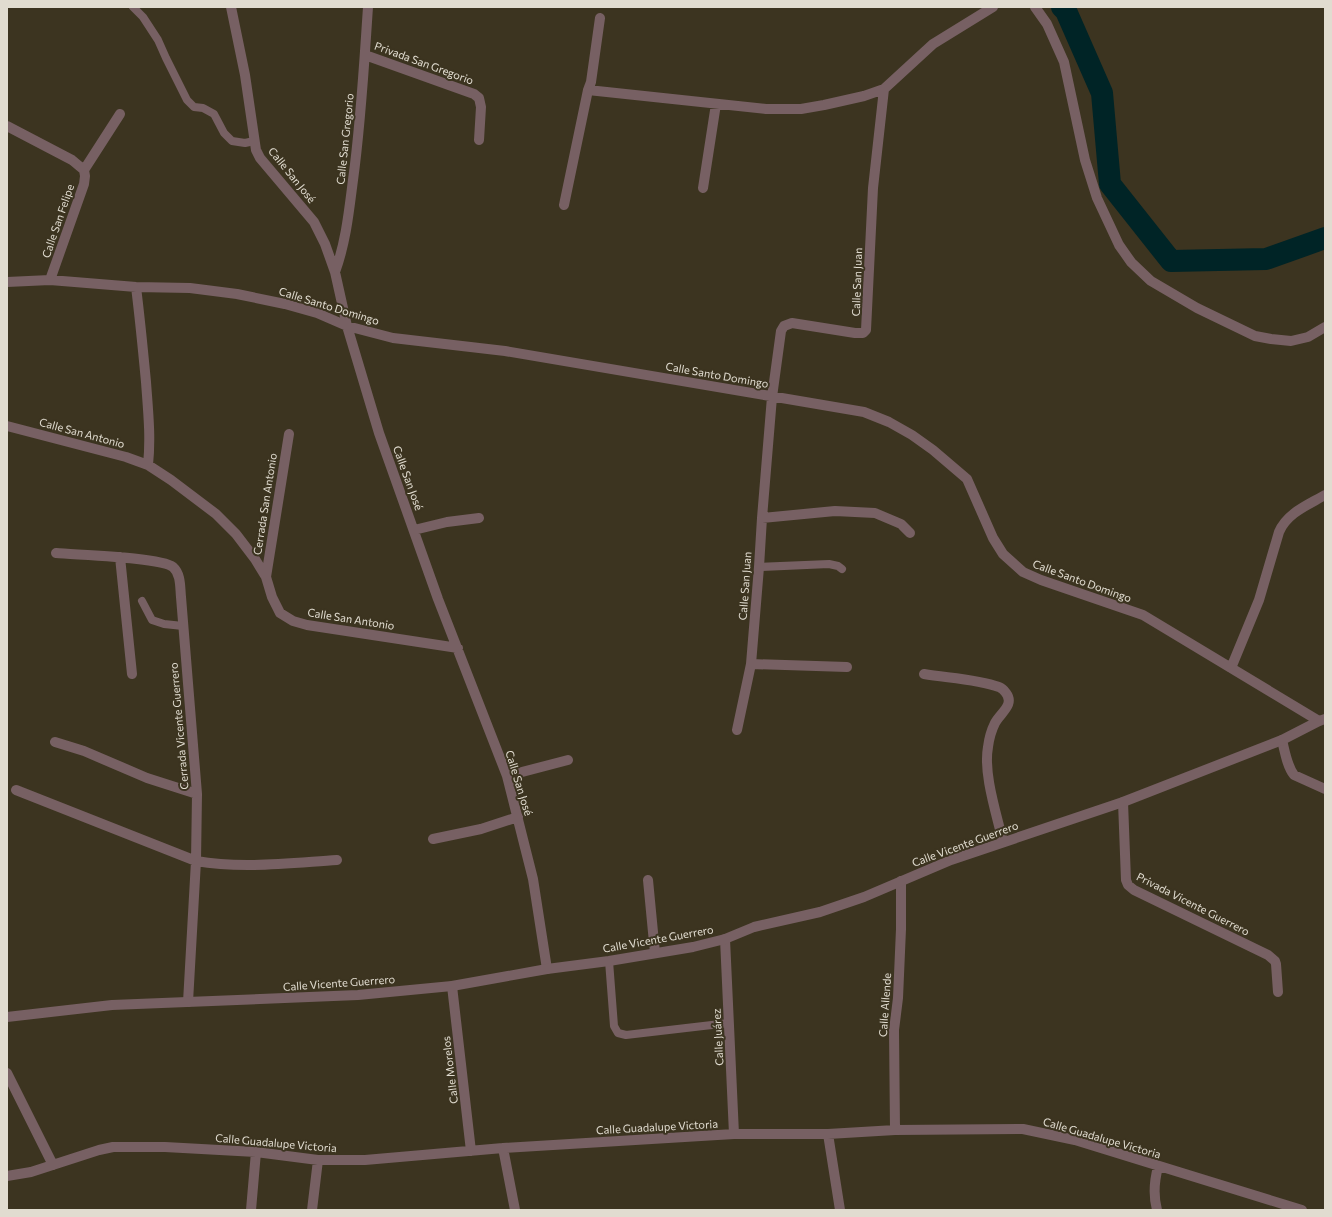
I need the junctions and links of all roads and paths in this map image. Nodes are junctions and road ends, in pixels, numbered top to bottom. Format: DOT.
graph roads {
  1 [pos="133,7"];
  2 [pos="231,7"];
  3 [pos="368,7"];
  4 [pos="993,7"];
  5 [pos="1035,7"];
  6 [pos="600,18"];
  7 [pos="365,55"];
  8 [pos="588,90"];
  9 [pos="884,90"];
  10 [pos="716,104"];
  11 [pos="120,114"];
  12 [pos="7,126"];
  13 [pos="479,140"];
  14 [pos="254,141"];
  15 [pos="84,170"];
  16 [pos="704,188"];
  17 [pos="564,205"];
  18 [pos="335,272"];
  19 [pos="50,280"];
  20 [pos="7,282"];
  21 [pos="136,287"];
  22 [pos="347,326"];
  23 [pos="1325,327"];
  24 [pos="772,397"];
  25 [pos="7,426"];
  26 [pos="289,434"];
  27 [pos="148,465"];
  28 [pos="1325,495"];
  29 [pos="479,518"];
  30 [pos="762,518"];
  31 [pos="414,530"];
  32 [pos="910,533"];
  33 [pos="56,553"];
  34 [pos="120,557"];
  35 [pos="759,567"];
  36 [pos="842,569"];
  37 [pos="266,577"];
  38 [pos="142,601"];
  39 [pos="183,626"];
  40 [pos="458,648"];
  41 [pos="751,664"];
  42 [pos="847,668"];
  43 [pos="1231,668"];
  44 [pos="132,674"];
  45 [pos="924,674"];
  46 [pos="1322,720"];
  47 [pos="737,730"];
  48 [pos="1282,740"];
  49 [pos="55,742"];
  50 [pos="568,760"];
  51 [pos="507,776"];
  52 [pos="1325,789"];
  53 [pos="16,790"];
  54 [pos="197,794"];
  55 [pos="1123,802"];
  56 [pos="518,817"];
  57 [pos="433,839"];
  58 [pos="1003,842"];
  59 [pos="337,860"];
  60 [pos="196,861"];
  61 [pos="648,880"];
  62 [pos="901,881"];
  63 [pos="725,939"];
  64 [pos="655,953"];
  65 [pos="609,960"];
  66 [pos="547,969"];
  67 [pos="452,986"];
  68 [pos="1278,992"];
  69 [pos="188,1002"];
  70 [pos="7,1017"];
  71 [pos="729,1024"];
  72 [pos="7,1073"];
  73 [pos="896,1130"];
  74 [pos="734,1134"];
  75 [pos="828,1134"];
  76 [pos="503,1148"];
  77 [pos="471,1151"];
  78 [pos="256,1152"];
  79 [pos="318,1160"];
  80 [pos="53,1165"];
  81 [pos="1158,1167"];
  82 [pos="7,1176"];
  83 [pos="251,1210"];
  84 [pos="312,1210"];
  85 [pos="515,1210"];
  86 [pos="840,1210"];
  87 [pos="1157,1210"];
  88 [pos="1302,1210"];
  1 -- 14 [label="lane"];
  2 -- 14 [label="street, Calle San José"];
  3 -- 7 [label="street, Calle San Gregorio"];
  4 -- 9 [label="street"];
  5 -- 23 [label="street"];
  6 -- 8 [label="street"];
  7 -- 13 [label="street, Privada San Gregorio"];
  7 -- 18 [label="street, Calle San Gregorio"];
  8 -- 10 [label="street"];
  8 -- 17 [label="street"];
  9 -- 10 [label="street"];
  9 -- 24 [label="street, Calle San Juan"];
  10 -- 16 [label="street"];
  11 -- 15 [label="street, Calle San Felipe"];
  12 -- 15 [label="street"];
  14 -- 18 [label="street, Calle San José"];
  15 -- 19 [label="street, Calle San Felipe"];
  18 -- 22 [label="street, Calle San José"];
  19 -- 20 [label="street, Calle Santo Domingo"];
  19 -- 21 [label="street, Calle Santo Domingo"];
  21 -- 22 [label="street, Calle Santo Domingo"];
  21 -- 27 [label="street"];
  22 -- 24 [label="street, Calle Santo Domingo"];
  22 -- 31 [label="street, Calle San José"];
  24 -- 30 [label="street, Calle San Juan"];
  24 -- 43 [label="street, Calle Santo Domingo"];
  25 -- 27 [label="street, Calle San Antonio"];
  26 -- 37 [label="street, Cerrada San Antonio"];
  27 -- 37 [label="street, Calle San Antonio"];
  28 -- 43 [label="street"];
  29 -- 31 [label="street"];
  30 -- 32 [label="street"];
  30 -- 35 [label="street, Calle San Juan"];
  31 -- 40 [label="street, Calle San José"];
  33 -- 34 [label="street, Cerrada Vicente Guerrero"];
  34 -- 39 [label="street, Cerrada Vicente Guerrero"];
  34 -- 44 [label="street"];
  35 -- 36 [label="lane"];
  35 -- 41 [label="street, Calle San Juan"];
  37 -- 40 [label="street, Calle San Antonio"];
  38 -- 39 [label="lane"];
  39 -- 54 [label="street, Cerrada Vicente Guerrero"];
  40 -- 51 [label="street, Calle San José"];
  41 -- 42 [label="street"];
  41 -- 47 [label="street, Calle San Juan"];
  43 -- 46 [label="street, Calle Santo Domingo"];
  45 -- 58 [label="street"];
  46 -- 48 [label="street, Calle Vicente Guerrero"];
  48 -- 52 [label="street"];
  48 -- 55 [label="street, Calle Vicente Guerrero"];
  49 -- 54 [label="street"];
  50 -- 51 [label="street"];
  51 -- 56 [label="street, Calle San José"];
  53 -- 60 [label="street"];
  54 -- 60 [label="street, Cerrada Vicente Guerrero"];
  55 -- 58 [label="street, Calle Vicente Guerrero"];
  55 -- 68 [label="street, Privada Vicente Guerrero"];
  56 -- 57 [label="street"];
  56 -- 66 [label="street, Calle San José"];
  58 -- 62 [label="street, Calle Vicente Guerrero"];
  59 -- 60 [label="street"];
  60 -- 69 [label="street, Cerrada Vicente Guerrero"];
  61 -- 64 [label="street"];
  62 -- 63 [label="street, Calle Vicente Guerrero"];
  62 -- 73 [label="street, Calle Allende"];
  63 -- 64 [label="street, Calle Vicente Guerrero"];
  63 -- 71 [label="street, Calle Juárez"];
  64 -- 65 [label="street, Calle Vicente Guerrero"];
  65 -- 66 [label="street, Calle Vicente Guerrero"];
  65 -- 71 [label="lane"];
  66 -- 67 [label="street, Calle Vicente Guerrero"];
  67 -- 69 [label="street, Calle Vicente Guerrero"];
  67 -- 77 [label="street, Calle Morelos"];
  69 -- 70 [label="street, Calle Vicente Guerrero"];
  71 -- 74 [label="street, Calle Juárez"];
  72 -- 80 [label="street"];
  73 -- 75 [label="street, Calle Guadalupe Victoria"];
  73 -- 81 [label="street, Calle Guadalupe Victoria"];
  74 -- 75 [label="street, Calle Guadalupe Victoria"];
  74 -- 76 [label="street, Calle Guadalupe Victoria"];
  75 -- 86 [label="street"];
  76 -- 77 [label="street, Calle Guadalupe Victoria"];
  76 -- 85 [label="street"];
  77 -- 79 [label="street, Calle Guadalupe Victoria"];
  78 -- 79 [label="street, Calle Guadalupe Victoria"];
  78 -- 80 [label="street, Calle Guadalupe Victoria"];
  78 -- 83 [label="street"];
  79 -- 84 [label="street"];
  80 -- 82 [label="street, Calle Guadalupe Victoria"];
  81 -- 87 [label="street"];
  81 -- 88 [label="street, Calle Guadalupe Victoria"];
}
